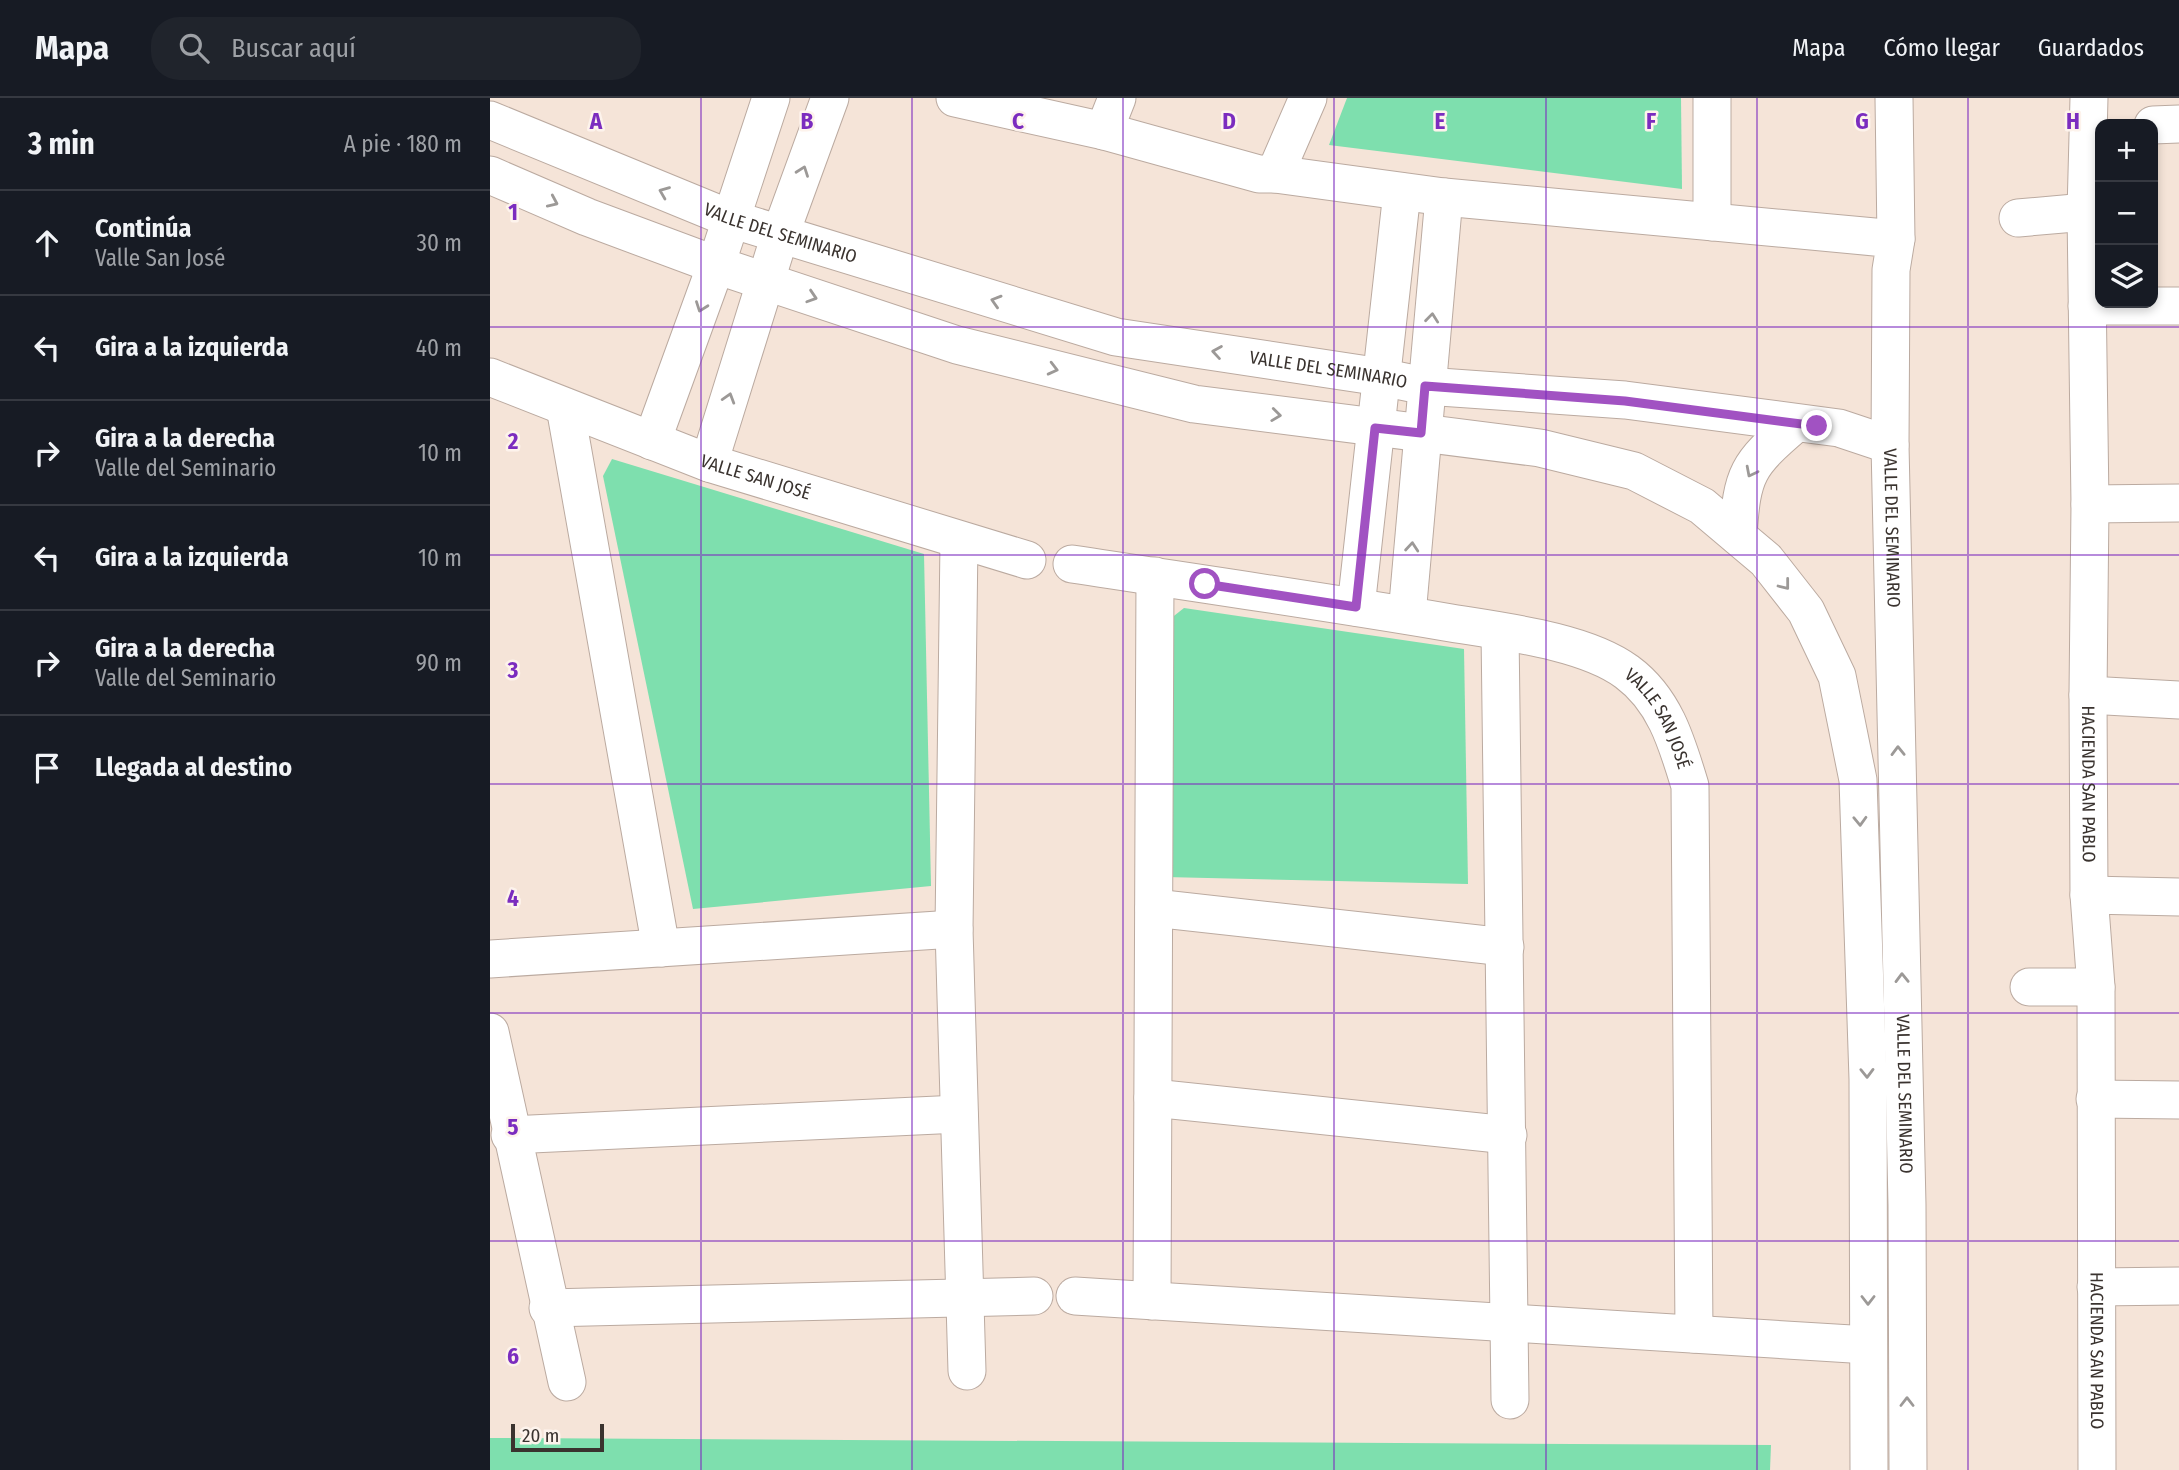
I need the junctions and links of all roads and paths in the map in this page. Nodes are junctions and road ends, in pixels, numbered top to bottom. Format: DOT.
graph roads {
  1 [pos="771,98"];
  2 [pos="830,98"];
  3 [pos="955,98"];
  4 [pos="1308,98"];
  5 [pos="1712,98"];
  6 [pos="1894,98"];
  7 [pos="1111,114"];
  8 [pos="2093,117"];
  9 [pos="490,120"];
  10 [pos="2179,124"];
  11 [pos="2158,125"];
  12 [pos="1275,174"];
  13 [pos="490,175"];
  14 [pos="1402,192"];
  15 [pos="1444,197"];
  16 [pos="2086,212"];
  17 [pos="2018,218"];
  18 [pos="731,219"];
  19 [pos="1712,222"];
  20 [pos="780,235"];
  21 [pos="1896,239"];
  22 [pos="716,265"];
  23 [pos="765,281"];
  24 [pos="2087,306"];
  25 [pos="2179,306"];
  26 [pos="490,377"];
  27 [pos="1381,377"];
  28 [pos="1425,386"];
  29 [pos="565,407"];
  30 [pos="1795,424"];
  31 [pos="1375,428"];
  32 [pos="1421,433"];
  33 [pos="652,441"];
  34 [pos="1890,445"];
  35 [pos="709,463"];
  36 [pos="2179,503"];
  37 [pos="2090,504"];
  38 [pos="1738,536"];
  39 [pos="959,541"];
  40 [pos="1027,560"];
  41 [pos="1072,564"];
  42 [pos="1155,576"];
  43 [pos="1356,607"];
  44 [pos="1407,615"];
  45 [pos="1500,632"];
  46 [pos="2088,695"];
  47 [pos="2179,700"];
  48 [pos="2089,895"];
  49 [pos="2179,897"];
  50 [pos="1154,908"];
  51 [pos="954,929"];
  52 [pos="1505,947"];
  53 [pos="661,948"];
  54 [pos="490,959"];
  55 [pos="2029,987"];
  56 [pos="2095,987"];
  57 [pos="490,1032"];
  58 [pos="1153,1098"];
  59 [pos="2095,1100"];
  60 [pos="2179,1100"];
  61 [pos="959,1114"];
  62 [pos="510,1135"];
  63 [pos="1508,1135"];
  64 [pos="1907,1205"];
  65 [pos="1868,1206"];
  66 [pos="2179,1286"];
  67 [pos="2096,1287"];
  68 [pos="963,1296"];
  69 [pos="1034,1296"];
  70 [pos="1075,1296"];
  71 [pos="1152,1301"];
  72 [pos="548,1308"];
  73 [pos="1510,1323"];
  74 [pos="1694,1334"];
  75 [pos="1868,1346"];
  76 [pos="967,1371"];
  77 [pos="567,1382"];
  78 [pos="1510,1400"];
  79 [pos="1869,1470"];
  80 [pos="1908,1470"];
  81 [pos="2097,1470"];
  1 -- 18 [label="street"];
  20 -- 2 [label="street, one-way"];
  3 -- 7 [label="street"];
  4 -- 12 [label="street"];
  5 -- 19 [label="street"];
  6 -- 21 [label="street"];
  7 -- 12 [label="street"];
  8 -- 16 [label="street, HACIENDA SAN PABLO"];
  18 -- 9 [label="street, VALLE DEL SEMINARIO, one-way"];
  10 -- 11 [label="street"];
  12 -- 14 [label="street"];
  13 -- 22 [label="street, one-way"];
  14 -- 15 [label="street"];
  14 -- 27 [label="street"];
  15 -- 19 [label="street"];
  28 -- 15 [label="street, one-way"];
  16 -- 17 [label="street"];
  16 -- 24 [label="street, HACIENDA SAN PABLO"];
  18 -- 20 [label="street, VALLE DEL SEMINARIO"];
  18 -- 22 [label="street"];
  19 -- 21 [label="street"];
  20 -- 23 [label="street"];
  27 -- 20 [label="street, VALLE DEL SEMINARIO, one-way"];
  21 -- 34 [label="street"];
  22 -- 23 [label="street"];
  22 -- 33 [label="street, one-way"];
  23 -- 31 [label="street, one-way"];
  35 -- 23 [label="street, one-way"];
  24 -- 25 [label="street"];
  24 -- 37 [label="street, HACIENDA SAN PABLO"];
  26 -- 29 [label="street, VALLE SAN JOSÉ"];
  27 -- 28 [label="street, VALLE DEL SEMINARIO"];
  27 -- 31 [label="street"];
  28 -- 30 [label="street, VALLE DEL SEMINARIO"];
  28 -- 32 [label="street"];
  29 -- 33 [label="street, VALLE SAN JOSÉ"];
  29 -- 53 [label="street"];
  30 -- 34 [label="street, VALLE DEL SEMINARIO"];
  30 -- 38 [label="street, one-way"];
  31 -- 32 [label="street"];
  31 -- 43 [label="street"];
  32 -- 38 [label="street"];
  44 -- 32 [label="street, one-way"];
  33 -- 35 [label="street, VALLE SAN JOSÉ"];
  64 -- 34 [label="street, VALLE DEL SEMINARIO, one-way"];
  35 -- 39 [label="street, VALLE SAN JOSÉ"];
  36 -- 37 [label="street"];
  37 -- 46 [label="street, HACIENDA SAN PABLO"];
  38 -- 65 [label="street, one-way"];
  39 -- 40 [label="street, VALLE SAN JOSÉ"];
  39 -- 51 [label="street"];
  41 -- 42 [label="street, VALLE SAN JOSÉ"];
  42 -- 43 [label="street, VALLE SAN JOSÉ"];
  42 -- 50 [label="street"];
  43 -- 44 [label="street, VALLE SAN JOSÉ"];
  44 -- 45 [label="street, VALLE SAN JOSÉ"];
  45 -- 52 [label="street"];
  45 -- 74 [label="street, VALLE SAN JOSÉ"];
  46 -- 47 [label="street"];
  46 -- 48 [label="street, HACIENDA SAN PABLO"];
  48 -- 49 [label="street"];
  48 -- 56 [label="street, HACIENDA SAN PABLO"];
  50 -- 52 [label="street"];
  50 -- 58 [label="street"];
  51 -- 53 [label="street"];
  51 -- 61 [label="street"];
  52 -- 63 [label="street"];
  53 -- 54 [label="street"];
  55 -- 56 [label="street"];
  56 -- 59 [label="street, HACIENDA SAN PABLO"];
  57 -- 62 [label="street"];
  58 -- 63 [label="street"];
  58 -- 71 [label="street"];
  59 -- 60 [label="street"];
  59 -- 67 [label="street, HACIENDA SAN PABLO"];
  61 -- 62 [label="street"];
  61 -- 68 [label="street"];
  62 -- 72 [label="street"];
  63 -- 73 [label="street"];
  64 -- 65 [label="street"];
  80 -- 64 [label="street, VALLE DEL SEMINARIO, one-way"];
  65 -- 75 [label="street, one-way"];
  66 -- 67 [label="street"];
  67 -- 81 [label="street, HACIENDA SAN PABLO"];
  68 -- 69 [label="street"];
  68 -- 72 [label="street"];
  68 -- 76 [label="street"];
  70 -- 71 [label="street"];
  71 -- 73 [label="street"];
  72 -- 77 [label="street"];
  73 -- 74 [label="street"];
  73 -- 78 [label="street"];
  74 -- 75 [label="street"];
  75 -- 79 [label="street"];
}
